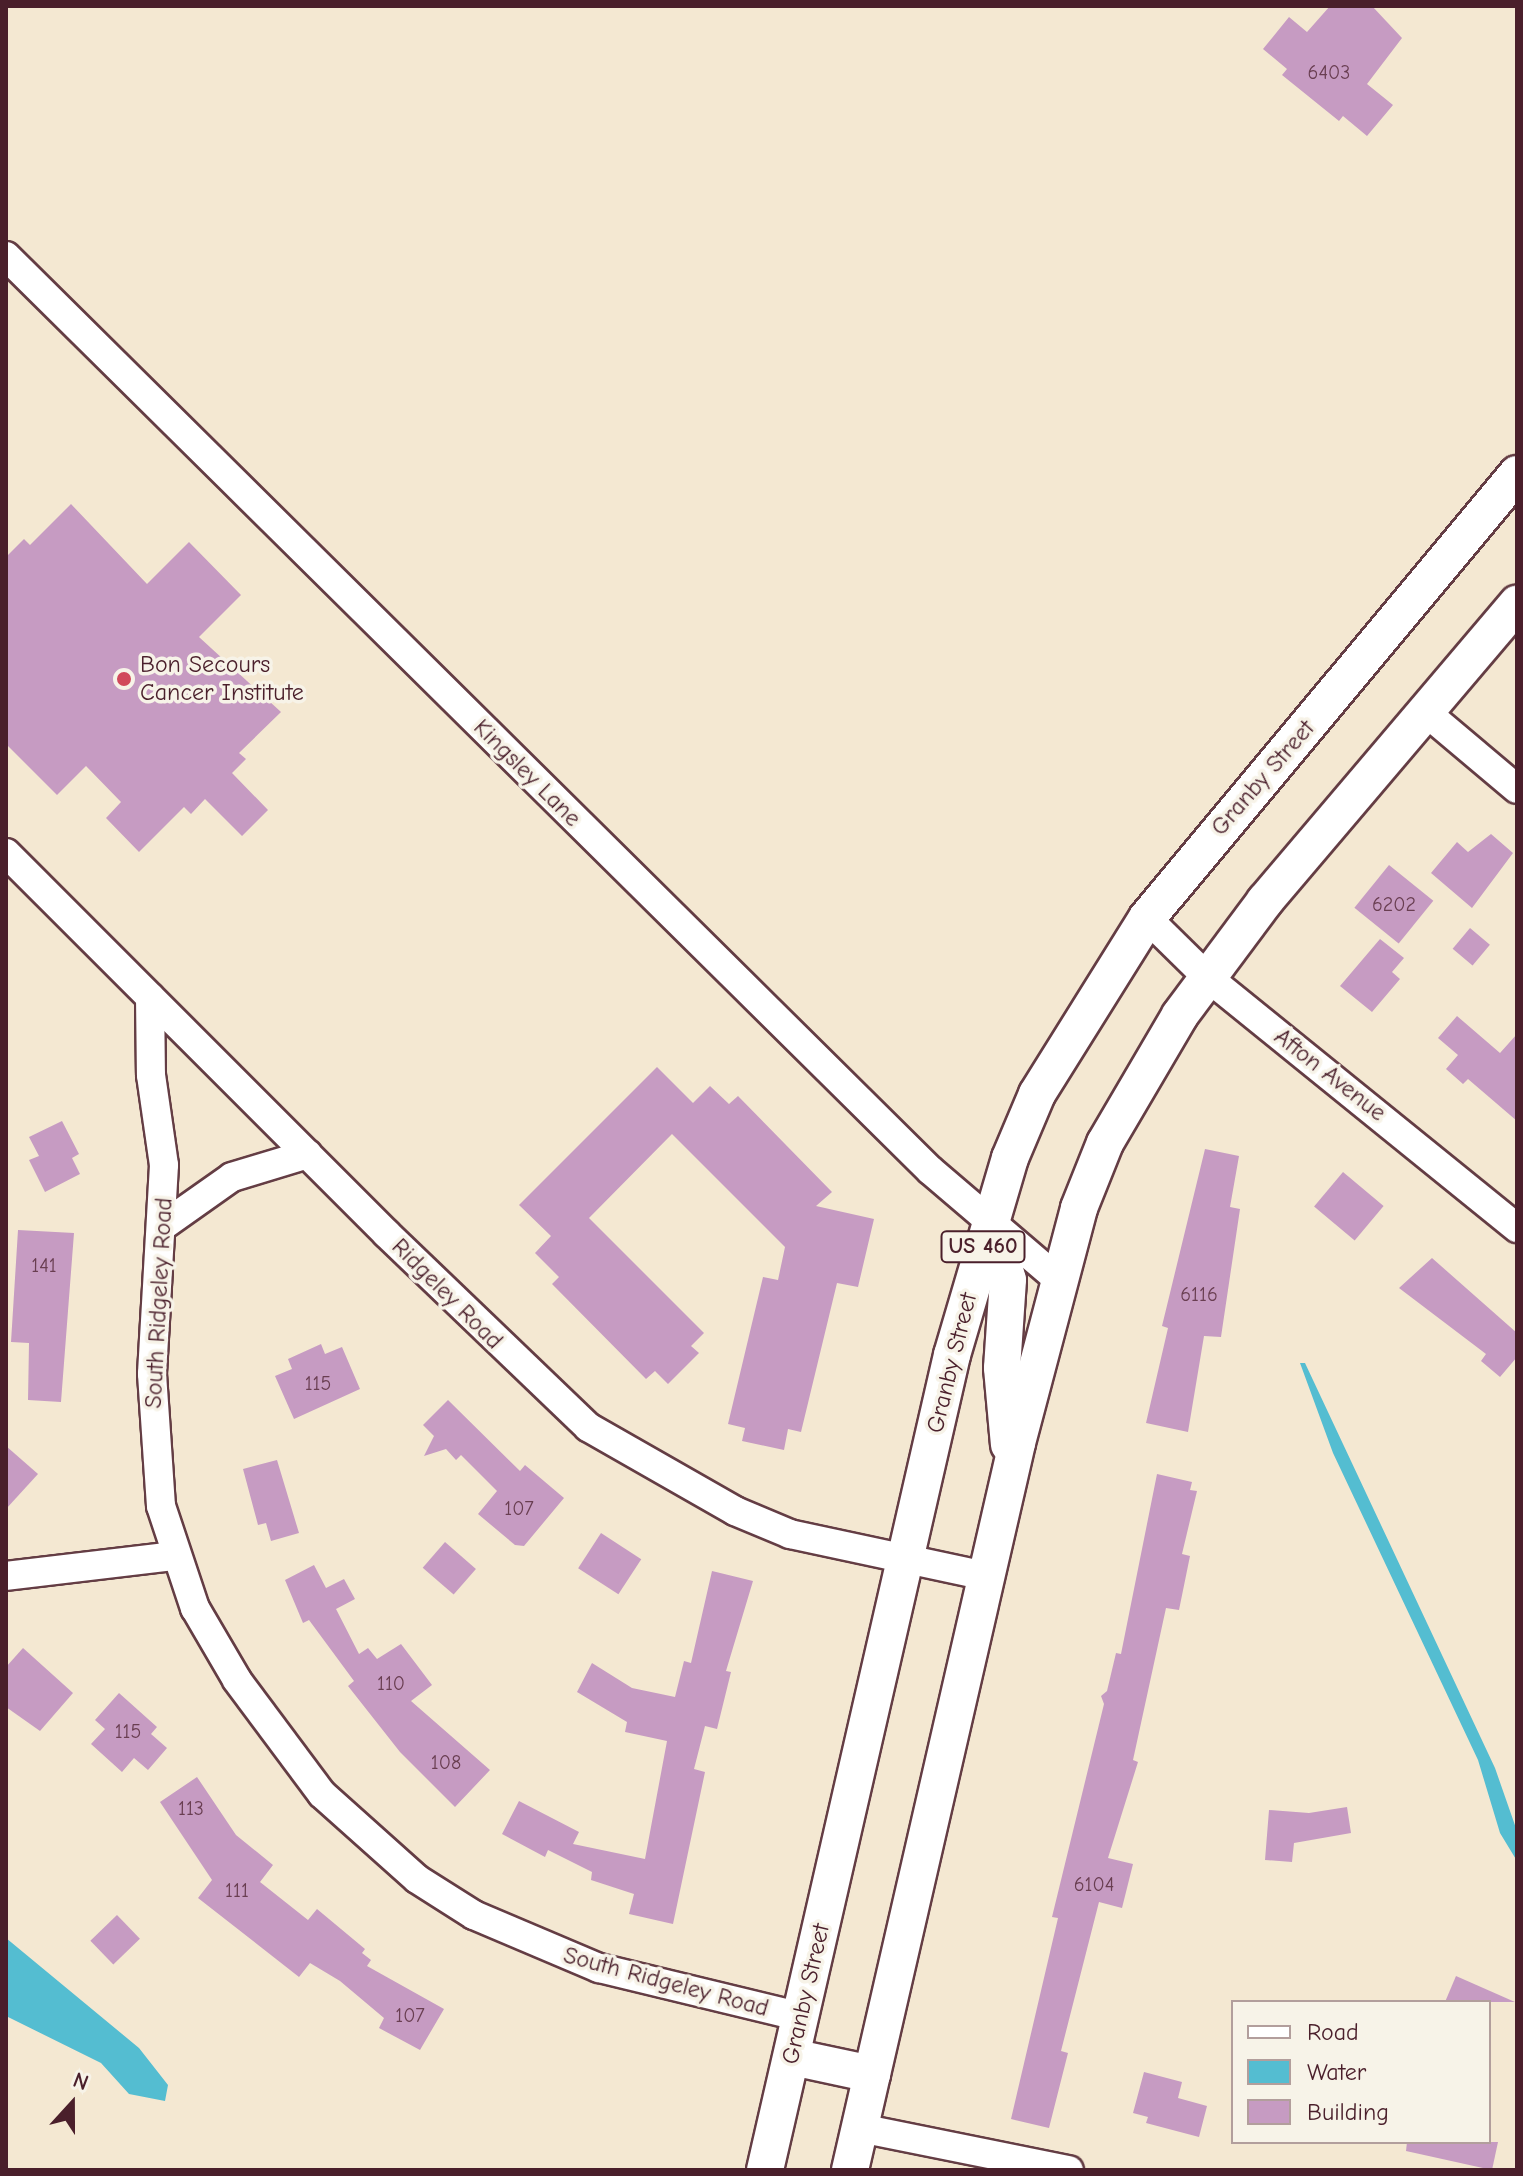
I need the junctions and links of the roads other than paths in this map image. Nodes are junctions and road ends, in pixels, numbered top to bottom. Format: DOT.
graph roads {
  1 [pos="6,256"];
  2 [pos="1517,474"];
  3 [pos="1517,604"];
  4 [pos="1428,714"];
  5 [pos="1517,789"];
  6 [pos="6,853"];
  7 [pos="1147,918"];
  8 [pos="1207,977"];
  9 [pos="150,997"];
  10 [pos="308,1154"];
  11 [pos="991,1222"];
  12 [pos="164,1225"];
  13 [pos="1517,1228"];
  14 [pos="1059,1280"];
  15 [pos="1011,1467"];
  16 [pos="174,1556"];
  17 [pos="905,1560"];
  18 [pos="6,1576"];
  19 [pos="986,1576"];
  20 [pos="801,2017"];
  21 [pos="792,2057"];
  22 [pos="872,2074"];
  23 [pos="860,2128"];
  24 [pos="765,2170"];
  25 [pos="850,2170"];
  26 [pos="1069,2170"];
  1 -- 11 [label="street, Kingsley Lane"];
  2 -- 7 [label="main road, Granby Street / US 460"];
  3 -- 4 [label="main road, US 460"];
  4 -- 5 [label="street"];
  4 -- 8 [label="main road, US 460"];
  6 -- 9 [label="street, Ridgeley Road"];
  7 -- 8 [label="street, Afton Avenue"];
  7 -- 11 [label="main road, Granby Street / US 460"];
  8 -- 13 [label="street, Afton Avenue"];
  8 -- 14 [label="main road, US 460"];
  9 -- 10 [label="street, Ridgeley Road"];
  9 -- 12 [label="street, South Ridgeley Road"];
  10 -- 12 [label="street"];
  10 -- 17 [label="street, Ridgeley Road"];
  11 -- 14 [label="street, Kingsley Lane"];
  11 -- 15 [label="main road"];
  11 -- 17 [label="main road, Granby Street / US 460"];
  12 -- 16 [label="street, South Ridgeley Road"];
  14 -- 15 [label="main road, US 460"];
  15 -- 19 [label="main road, US 460"];
  16 -- 18 [label="street"];
  16 -- 20 [label="street, South Ridgeley Road"];
  17 -- 19 [label="street, Ridgeley Road"];
  17 -- 20 [label="main road, Granby Street / US 460"];
  19 -- 22 [label="main road, US 460"];
  20 -- 21 [label="main road, Granby Street / US 460"];
  21 -- 22 [label="main road"];
  21 -- 24 [label="main road, Granby Street / US 460"];
  22 -- 23 [label="main road, US 460"];
  23 -- 25 [label="main road, US 460"];
  23 -- 26 [label="street"];
}
